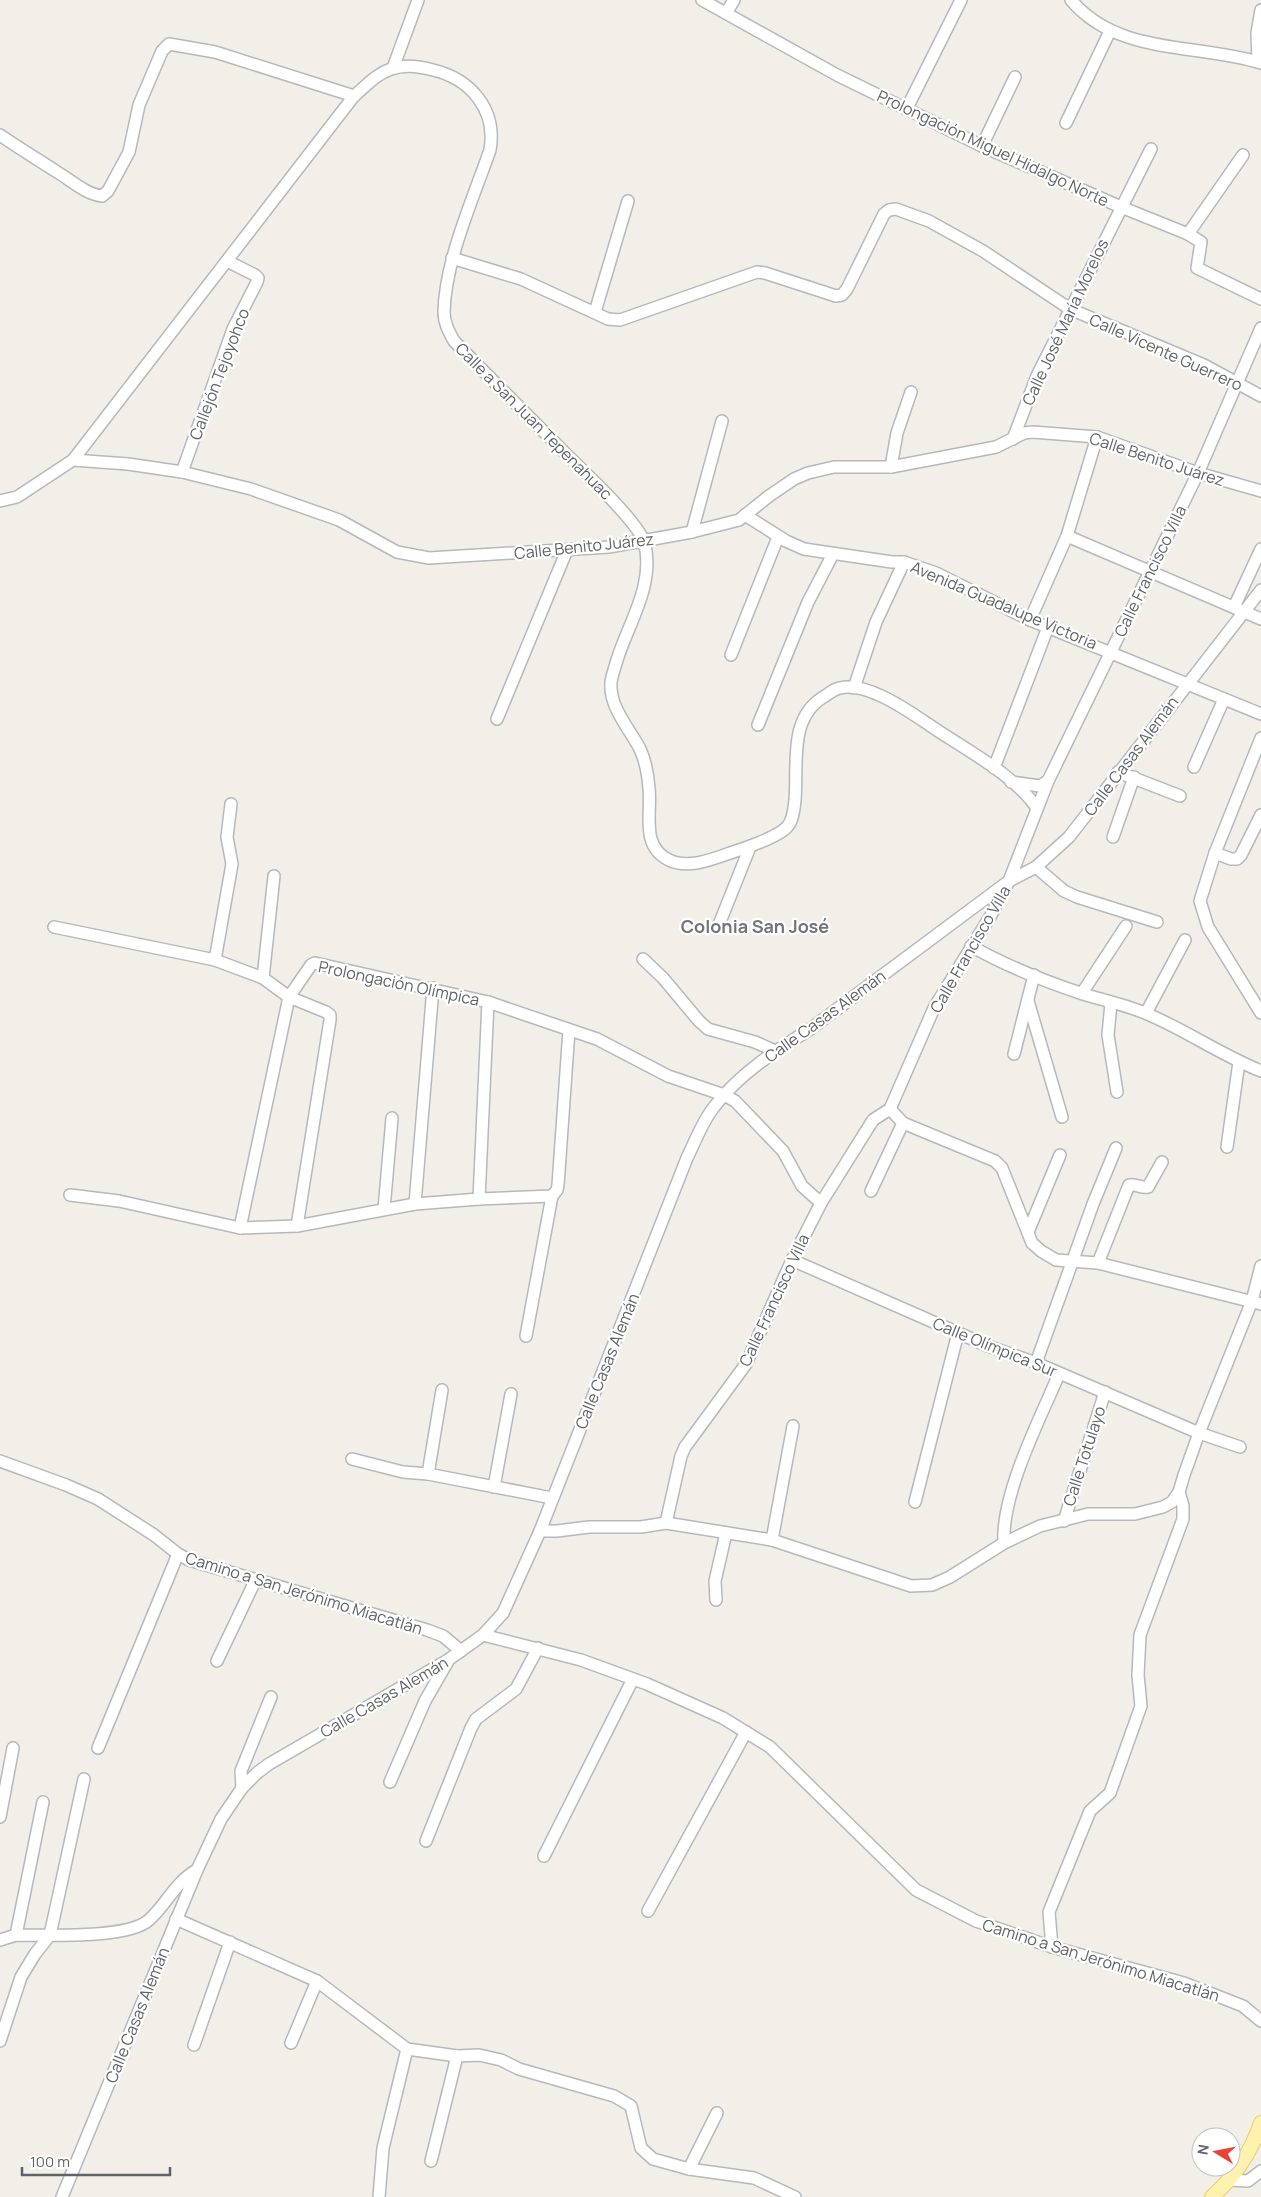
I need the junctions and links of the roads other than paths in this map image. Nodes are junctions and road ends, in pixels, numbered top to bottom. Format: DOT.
graph roads {
  1 [pos="418,0"];
  2 [pos="702,0"];
  3 [pos="734,0"];
  4 [pos="961,0"];
  5 [pos="1071,0"];
  6 [pos="1261,10"];
  7 [pos="726,13"];
  8 [pos="1110,31"];
  9 [pos="1259,62"];
  10 [pos="393,68"];
  11 [pos="1015,77"];
  12 [pos="354,96"];
  13 [pos="906,108"];
  14 [pos="1066,123"];
  15 [pos="0,135"];
  16 [pos="982,146"];
  17 [pos="1151,149"];
  18 [pos="1243,155"];
  19 [pos="628,201"];
  20 [pos="1121,207"];
  21 [pos="1188,234"];
  22 [pos="452,258"];
  23 [pos="227,261"];
  24 [pos="1261,299"];
  25 [pos="1070,309"];
  26 [pos="595,312"];
  27 [pos="1261,328"];
  28 [pos="1238,382"];
  29 [pos="911,392"];
  30 [pos="1261,396"];
  31 [pos="722,421"];
  32 [pos="1097,437"];
  33 [pos="1012,439"];
  34 [pos="73,460"];
  35 [pos="891,467"];
  36 [pos="182,472"];
  37 [pos="1198,473"];
  38 [pos="1261,491"];
  39 [pos="0,501"];
  40 [pos="745,515"];
  41 [pos="692,532"];
  42 [pos="778,536"];
  43 [pos="1067,536"];
  44 [pos="645,541"];
  45 [pos="1261,549"];
  46 [pos="567,550"];
  47 [pos="833,554"];
  48 [pos="904,562"];
  49 [pos="1150,570"];
  50 [pos="1261,590"];
  51 [pos="1238,609"];
  52 [pos="1261,618"];
  53 [pos="1030,620"];
  54 [pos="1048,627"];
  55 [pos="1111,651"];
  56 [pos="731,655"];
  57 [pos="1187,683"];
  58 [pos="854,688"];
  59 [pos="1224,698"];
  60 [pos="1261,714"];
  61 [pos="497,719"];
  62 [pos="758,725"];
  63 [pos="1261,738"];
  64 [pos="1194,766"];
  65 [pos="994,768"];
  66 [pos="1118,772"];
  67 [pos="1134,777"];
  68 [pos="1048,780"];
  69 [pos="1010,782"];
  70 [pos="1180,796"];
  71 [pos="231,804"];
  72 [pos="1037,808"];
  73 [pos="1261,815"];
  74 [pos="1113,837"];
  75 [pos="750,847"];
  76 [pos="1215,853"];
  77 [pos="1036,867"];
  78 [pos="274,876"];
  79 [pos="1009,881"];
  80 [pos="1157,922"];
  81 [pos="1126,926"];
  82 [pos="54,927"];
  83 [pos="718,927"];
  84 [pos="1185,940"];
  85 [pos="971,946"];
  86 [pos="643,959"];
  87 [pos="215,960"];
  88 [pos="1034,976"];
  89 [pos="263,978"];
  90 [pos="433,988"];
  91 [pos="1082,993"];
  92 [pos="289,997"];
  93 [pos="1028,1001"];
  94 [pos="488,1002"];
  95 [pos="1112,1002"];
  96 [pos="1146,1013"];
  97 [pos="1261,1013"];
  98 [pos="569,1030"];
  99 [pos="775,1051"];
  100 [pos="1014,1054"];
  101 [pos="1240,1062"];
  102 [pos="1261,1071"];
  103 [pos="1117,1092"];
  104 [pos="724,1095"];
  105 [pos="890,1109"];
  106 [pos="1062,1117"];
  107 [pos="392,1118"];
  108 [pos="903,1122"];
  109 [pos="1116,1148"];
  110 [pos="1228,1148"];
  111 [pos="1060,1155"];
  112 [pos="1162,1162"];
  113 [pos="872,1191"];
  114 [pos="70,1195"];
  115 [pos="552,1196"];
  116 [pos="479,1199"];
  117 [pos="821,1203"];
  118 [pos="415,1204"];
  119 [pos="384,1209"];
  120 [pos="297,1226"];
  121 [pos="240,1228"];
  122 [pos="1028,1232"];
  123 [pos="792,1260"];
  124 [pos="1072,1262"];
  125 [pos="1098,1263"];
  126 [pos="1261,1266"];
  127 [pos="1257,1302"];
  128 [pos="958,1333"];
  129 [pos="526,1336"];
  130 [pos="1036,1364"];
  131 [pos="1060,1374"];
  132 [pos="442,1390"];
  133 [pos="1105,1392"];
  134 [pos="511,1394"];
  135 [pos="793,1426"];
  136 [pos="1199,1433"];
  137 [pos="1240,1447"];
  138 [pos="352,1459"];
  139 [pos="0,1461"];
  140 [pos="428,1474"];
  141 [pos="494,1487"];
  142 [pos="1179,1492"];
  143 [pos="552,1498"];
  144 [pos="915,1502"];
  145 [pos="1064,1520"];
  146 [pos="666,1523"];
  147 [pos="540,1531"];
  148 [pos="726,1533"];
  149 [pos="772,1540"];
  150 [pos="1004,1543"];
  151 [pos="178,1554"];
  152 [pos="256,1579"];
  153 [pos="716,1600"];
  154 [pos="483,1635"];
  155 [pos="538,1648"];
  156 [pos="461,1651"];
  157 [pos="217,1660"];
  158 [pos="448,1660"];
  159 [pos="633,1679"];
  160 [pos="271,1697"];
  161 [pos="746,1732"];
  162 [pos="13,1748"];
  163 [pos="98,1748"];
  164 [pos="84,1779"];
  165 [pos="390,1782"];
  166 [pos="242,1788"];
  167 [pos="43,1802"];
  168 [pos="0,1817"];
  169 [pos="426,1841"];
  170 [pos="544,1856"];
  171 [pos="197,1870"];
  172 [pos="648,1911"];
  173 [pos="176,1919"];
  174 [pos="16,1935"];
  175 [pos="50,1935"];
  176 [pos="0,1940"];
  177 [pos="230,1942"];
  178 [pos="1052,1947"];
  179 [pos="317,1981"];
  180 [pos="1261,2021"];
  181 [pos="0,2041"];
  182 [pos="291,2043"];
  183 [pos="194,2045"];
  184 [pos="407,2049"];
  185 [pos="457,2056"];
  186 [pos="717,2113"];
  187 [pos="1261,2123"];
  188 [pos="431,2161"];
  189 [pos="689,2169"];
  190 [pos="1261,2171"];
  191 [pos="1230,2180"];
  192 [pos="62,2197"];
  193 [pos="379,2197"];
  194 [pos="795,2197"];
  195 [pos="1212,2197"];
  1 -- 10 [label="street"];
  2 -- 7 [label="street, Prolongación Miguel Hidalgo Norte"];
  3 -- 7 [label="street"];
  4 -- 13 [label="street"];
  5 -- 8 [label="street"];
  6 -- 9 [label="street"];
  7 -- 13 [label="street, Prolongación Miguel Hidalgo Norte"];
  8 -- 9 [label="street"];
  8 -- 14 [label="street"];
  10 -- 12 [label="street, Calle a San Juan Tepenahuac"];
  10 -- 22 [label="street, Calle a San Juan Tepenahuac"];
  11 -- 16 [label="street"];
  12 -- 15 [label="street"];
  12 -- 23 [label="street, Calle a San Juan Tepenahuac"];
  13 -- 16 [label="street, Prolongación Miguel Hidalgo Norte"];
  16 -- 20 [label="street, Prolongación Miguel Hidalgo Norte"];
  17 -- 20 [label="street, Calle José María Morelos"];
  18 -- 21 [label="street"];
  19 -- 26 [label="street"];
  20 -- 21 [label="street, Prolongación Miguel Hidalgo Norte"];
  20 -- 25 [label="street, Calle José María Morelos"];
  21 -- 24 [label="street"];
  22 -- 26 [label="street"];
  22 -- 44 [label="street, Calle a San Juan Tepenahuac"];
  23 -- 34 [label="street, Calle a San Juan Tepenahuac"];
  23 -- 36 [label="street, Callejón Tejoyohco"];
  25 -- 26 [label="street, Calle Vicente Guerrero"];
  25 -- 28 [label="street, Calle Vicente Guerrero"];
  25 -- 33 [label="street, Calle José María Morelos"];
  27 -- 28 [label="street, Calle Francisco Villa"];
  28 -- 30 [label="street, Calle Vicente Guerrero"];
  28 -- 37 [label="street, Calle Francisco Villa"];
  29 -- 35 [label="street"];
  31 -- 41 [label="street"];
  32 -- 33 [label="street, Calle Benito Juárez"];
  32 -- 37 [label="street, Calle Benito Juárez"];
  32 -- 43 [label="street"];
  33 -- 35 [label="street, Calle Benito Juárez"];
  34 -- 36 [label="street, Calle Benito Juárez"];
  34 -- 39 [label="street, Calle a San Juan Tepenahuac"];
  35 -- 40 [label="street, Calle Benito Juárez"];
  36 -- 46 [label="street, Calle Benito Juárez"];
  37 -- 38 [label="street, Calle Benito Juárez"];
  37 -- 49 [label="street, Calle Francisco Villa"];
  40 -- 41 [label="street, Calle Benito Juárez"];
  40 -- 42 [label="street, Avenida Guadalupe Victoria"];
  41 -- 44 [label="street, Calle Benito Juárez"];
  42 -- 47 [label="street, Avenida Guadalupe Victoria"];
  42 -- 56 [label="street"];
  43 -- 49 [label="street"];
  43 -- 53 [label="street"];
  44 -- 46 [label="street, Calle Benito Juárez"];
  44 -- 75 [label="street"];
  45 -- 51 [label="street"];
  46 -- 61 [label="street"];
  47 -- 48 [label="street, Avenida Guadalupe Victoria"];
  47 -- 62 [label="street"];
  48 -- 53 [label="street, Avenida Guadalupe Victoria"];
  48 -- 58 [label="street"];
  49 -- 51 [label="street"];
  49 -- 55 [label="street, Calle Francisco Villa"];
  50 -- 51 [label="street, Calle Casas Alemán"];
  51 -- 52 [label="street"];
  51 -- 57 [label="street, Calle Casas Alemán"];
  53 -- 54 [label="street, Avenida Guadalupe Victoria"];
  54 -- 55 [label="street, Avenida Guadalupe Victoria"];
  54 -- 65 [label="street"];
  55 -- 57 [label="street, Avenida Guadalupe Victoria"];
  55 -- 68 [label="street, Calle Francisco Villa"];
  57 -- 59 [label="street, Avenida Guadalupe Victoria"];
  57 -- 66 [label="street, Calle Casas Alemán"];
  58 -- 65 [label="street"];
  58 -- 75 [label="street"];
  59 -- 60 [label="street, Avenida Guadalupe Victoria"];
  59 -- 64 [label="street"];
  63 -- 76 [label="street"];
  65 -- 69 [label="street"];
  66 -- 67 [label="street"];
  66 -- 77 [label="street, Calle Casas Alemán"];
  67 -- 70 [label="street"];
  67 -- 74 [label="street"];
  68 -- 69 [label="street"];
  68 -- 72 [label="street, Calle Francisco Villa"];
  69 -- 72 [label="street"];
  71 -- 87 [label="street"];
  72 -- 79 [label="street, Calle Francisco Villa"];
  73 -- 76 [label="street"];
  75 -- 83 [label="street"];
  76 -- 97 [label="street"];
  77 -- 79 [label="street, Calle Casas Alemán"];
  77 -- 80 [label="street"];
  78 -- 89 [label="street"];
  79 -- 85 [label="street, Calle Francisco Villa"];
  79 -- 99 [label="street, Calle Casas Alemán"];
  81 -- 91 [label="street"];
  82 -- 87 [label="street"];
  84 -- 96 [label="street"];
  85 -- 88 [label="street"];
  85 -- 105 [label="street, Calle Francisco Villa"];
  86 -- 99 [label="street"];
  87 -- 89 [label="street"];
  88 -- 91 [label="street"];
  88 -- 93 [label="street"];
  89 -- 92 [label="street"];
  90 -- 92 [label="street, Prolongación Olímpica"];
  90 -- 94 [label="street, Prolongación Olímpica"];
  90 -- 118 [label="street"];
  91 -- 95 [label="street"];
  92 -- 120 [label="street"];
  92 -- 121 [label="street"];
  93 -- 100 [label="street"];
  93 -- 106 [label="street"];
  94 -- 98 [label="street, Prolongación Olímpica"];
  94 -- 116 [label="street"];
  95 -- 96 [label="street"];
  95 -- 103 [label="street"];
  96 -- 101 [label="street"];
  98 -- 104 [label="street, Prolongación Olímpica"];
  98 -- 115 [label="street"];
  99 -- 104 [label="street, Calle Casas Alemán"];
  101 -- 102 [label="street"];
  101 -- 110 [label="street"];
  104 -- 117 [label="street"];
  104 -- 143 [label="street, Calle Casas Alemán"];
  105 -- 108 [label="street"];
  105 -- 117 [label="street, Calle Francisco Villa"];
  107 -- 119 [label="street"];
  108 -- 113 [label="street"];
  108 -- 122 [label="street"];
  109 -- 124 [label="street"];
  111 -- 122 [label="street"];
  112 -- 125 [label="street"];
  114 -- 121 [label="street"];
  115 -- 116 [label="street"];
  115 -- 129 [label="street"];
  116 -- 118 [label="street"];
  117 -- 123 [label="street, Calle Francisco Villa"];
  118 -- 119 [label="street"];
  119 -- 120 [label="street"];
  120 -- 121 [label="street"];
  122 -- 124 [label="street"];
  123 -- 128 [label="street, Calle Olímpica Sur"];
  123 -- 146 [label="street, Calle Francisco Villa"];
  124 -- 125 [label="street"];
  124 -- 130 [label="street"];
  125 -- 127 [label="street"];
  126 -- 127 [label="street"];
  127 -- 136 [label="street"];
  128 -- 130 [label="street, Calle Olímpica Sur"];
  128 -- 144 [label="street"];
  130 -- 131 [label="street, Calle Olímpica Sur"];
  131 -- 133 [label="street, Calle Olímpica Sur"];
  131 -- 150 [label="street"];
  132 -- 140 [label="street"];
  133 -- 136 [label="street, Calle Olímpica Sur"];
  133 -- 145 [label="street, Calle Totulayo"];
  134 -- 141 [label="street"];
  135 -- 149 [label="street"];
  136 -- 137 [label="street, Calle Olímpica Sur"];
  136 -- 142 [label="street"];
  138 -- 140 [label="street"];
  139 -- 151 [label="street, Camino a San Jerónimo Miacatlán"];
  140 -- 141 [label="street"];
  141 -- 143 [label="street"];
  142 -- 145 [label="street"];
  142 -- 178 [label="street"];
  143 -- 147 [label="street, Calle Casas Alemán"];
  145 -- 150 [label="street"];
  146 -- 147 [label="street"];
  146 -- 148 [label="street"];
  147 -- 154 [label="street, Calle Casas Alemán"];
  148 -- 149 [label="street"];
  148 -- 153 [label="street"];
  149 -- 150 [label="street"];
  151 -- 152 [label="street, Camino a San Jerónimo Miacatlán"];
  151 -- 163 [label="street"];
  152 -- 156 [label="street, Camino a San Jerónimo Miacatlán"];
  152 -- 157 [label="street"];
  154 -- 155 [label="street, Camino a San Jerónimo Miacatlán"];
  154 -- 156 [label="street, Calle Casas Alemán"];
  155 -- 159 [label="street, Camino a San Jerónimo Miacatlán"];
  155 -- 169 [label="street"];
  156 -- 158 [label="street, Calle Casas Alemán"];
  158 -- 165 [label="street"];
  158 -- 166 [label="street, Calle Casas Alemán"];
  159 -- 161 [label="street, Camino a San Jerónimo Miacatlán"];
  159 -- 170 [label="street"];
  160 -- 166 [label="street"];
  161 -- 172 [label="street"];
  161 -- 178 [label="street, Camino a San Jerónimo Miacatlán"];
  162 -- 168 [label="street"];
  164 -- 175 [label="street"];
  166 -- 171 [label="street, Calle Casas Alemán"];
  167 -- 174 [label="street"];
  171 -- 173 [label="street, Calle Casas Alemán"];
  171 -- 175 [label="street"];
  173 -- 177 [label="street"];
  173 -- 192 [label="street, Calle Casas Alemán"];
  174 -- 175 [label="street"];
  174 -- 176 [label="street"];
  175 -- 181 [label="street"];
  177 -- 179 [label="street"];
  177 -- 183 [label="street"];
  178 -- 180 [label="street, Camino a San Jerónimo Miacatlán"];
  179 -- 182 [label="street"];
  179 -- 184 [label="street"];
  184 -- 185 [label="street"];
  184 -- 193 [label="street"];
  185 -- 188 [label="street"];
  185 -- 189 [label="street"];
  186 -- 189 [label="street"];
  187 -- 191 [label="main road"];
  189 -- 194 [label="street"];
  190 -- 191 [label="street"];
  191 -- 195 [label="main road"];
}
